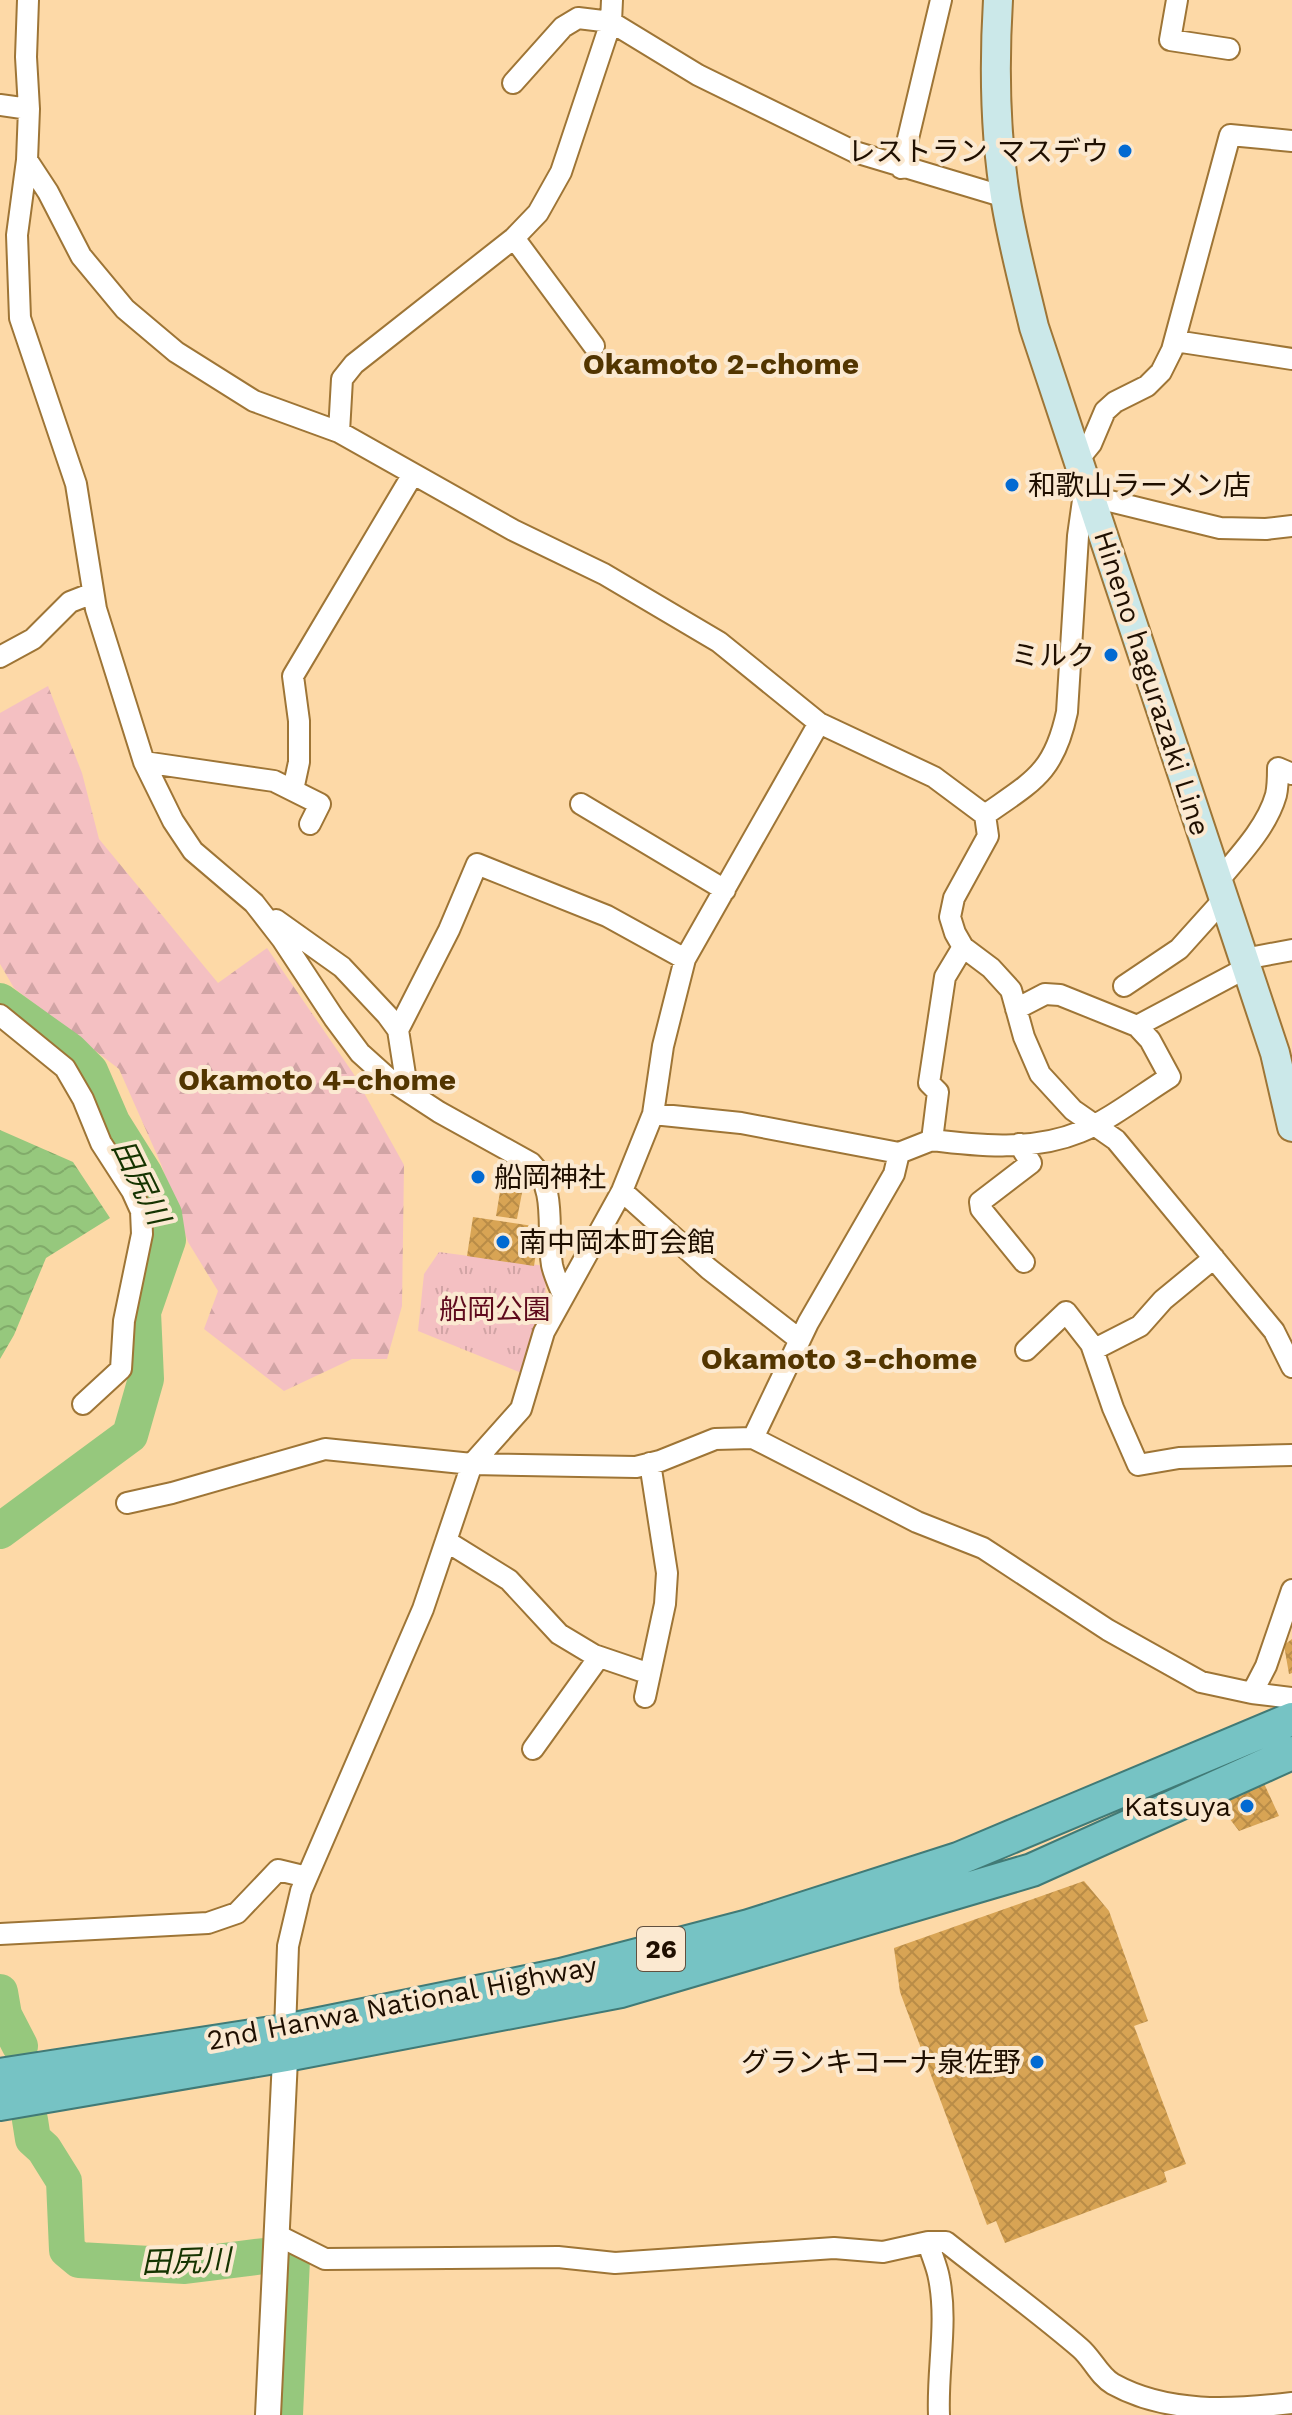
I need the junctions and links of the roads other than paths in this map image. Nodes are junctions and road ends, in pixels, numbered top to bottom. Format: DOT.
graph roads {
  1 [pos="28,0"];
  2 [pos="612,0"];
  3 [pos="941,0"];
  4 [pos="998,0"];
  5 [pos="1177,0"];
  6 [pos="611,22"];
  7 [pos="1229,49"];
  8 [pos="513,83"];
  9 [pos="0,105"];
  10 [pos="29,109"];
  11 [pos="1292,141"];
  12 [pos="27,160"];
  13 [pos="901,168"];
  14 [pos="1005,197"];
  15 [pos="514,238"];
  16 [pos="1175,341"];
  17 [pos="594,346"];
  18 [pos="1292,359"];
  19 [pos="339,432"];
  20 [pos="413,474"];
  21 [pos="1084,480"];
  22 [pos="1292,526"];
  23 [pos="93,593"];
  24 [pos="0,657"];
  25 [pos="819,723"];
  26 [pos="144,762"];
  27 [pos="1292,774"];
  28 [pos="293,790"];
  29 [pos="581,804"];
  30 [pos="985,815"];
  31 [pos="310,824"];
  32 [pos="725,890"];
  33 [pos="1221,890"];
  34 [pos="254,903"];
  35 [pos="963,947"];
  36 [pos="1292,950"];
  37 [pos="685,959"];
  38 [pos="1245,964"];
  39 [pos="1124,986"];
  40 [pos="1016,1009"];
  41 [pos="0,1015"];
  42 [pos="1137,1026"];
  43 [pos="398,1030"];
  44 [pos="417,1098"];
  45 [pos="653,1114"];
  46 [pos="1093,1124"];
  47 [pos="1292,1127"];
  48 [pos="932,1140"];
  49 [pos="1019,1144"];
  50 [pos="899,1153"];
  51 [pos="622,1191"];
  52 [pos="1214,1258"];
  53 [pos="1024,1262"];
  54 [pos="563,1295"];
  55 [pos="800,1340"];
  56 [pos="1026,1350"];
  57 [pos="1093,1350"];
  58 [pos="1292,1367"];
  59 [pos="83,1404"];
  60 [pos="753,1438"];
  61 [pos="1292,1455"];
  62 [pos="650,1463"];
  63 [pos="472,1464"];
  64 [pos="127,1503"];
  65 [pos="446,1541"];
  66 [pos="1292,1590"];
  67 [pos="599,1657"];
  68 [pos="650,1674"];
  69 [pos="1252,1693"];
  70 [pos="645,1697"];
  71 [pos="1292,1698"];
  72 [pos="1292,1719"];
  73 [pos="533,1749"];
  74 [pos="1292,1753"];
  75 [pos="307,1877"];
  76 [pos="0,1934"];
  77 [pos="286,2043"];
  78 [pos="0,2075"];
  79 [pos="0,2104"];
  80 [pos="277,2235"];
  81 [pos="928,2242"];
  82 [pos="1292,2403"];
  83 [pos="268,2415"];
  84 [pos="939,2415"];
  1 -- 10 [label="street"];
  2 -- 6 [label="street"];
  3 -- 13 [label="street"];
  4 -- 14 [label="main road, Hineno hagurazaki Line"];
  5 -- 7 [label="street"];
  6 -- 8 [label="street"];
  6 -- 13 [label="street"];
  6 -- 15 [label="street"];
  9 -- 10 [label="street"];
  10 -- 12 [label="street"];
  11 -- 16 [label="street"];
  12 -- 19 [label="street"];
  12 -- 23 [label="street"];
  13 -- 14 [label="street"];
  14 -- 21 [label="main road, Hineno hagurazaki Line"];
  15 -- 17 [label="street"];
  15 -- 19 [label="street"];
  16 -- 18 [label="street"];
  16 -- 21 [label="street"];
  19 -- 20 [label="street"];
  20 -- 25 [label="street"];
  20 -- 28 [label="street"];
  21 -- 22 [label="street"];
  21 -- 30 [label="street"];
  21 -- 33 [label="main road, Hineno hagurazaki Line"];
  23 -- 24 [label="street"];
  23 -- 26 [label="street"];
  25 -- 30 [label="street"];
  25 -- 32 [label="street"];
  26 -- 28 [label="street"];
  26 -- 34 [label="street"];
  27 -- 33 [label="street"];
  28 -- 31 [label="street"];
  29 -- 32 [label="street"];
  30 -- 35 [label="street"];
  32 -- 37 [label="street"];
  33 -- 38 [label="main road, Hineno hagurazaki Line"];
  33 -- 39 [label="street"];
  34 -- 43 [label="street"];
  34 -- 44 [label="street"];
  35 -- 40 [label="street"];
  35 -- 48 [label="street"];
  36 -- 38 [label="street"];
  37 -- 43 [label="street"];
  37 -- 45 [label="street"];
  38 -- 42 [label="street"];
  38 -- 47 [label="main road, Hineno hagurazaki Line"];
  40 -- 42 [label="street"];
  40 -- 46 [label="street"];
  41 -- 59 [label="street"];
  42 -- 46 [label="street"];
  43 -- 44 [label="street"];
  44 -- 54 [label="street"];
  45 -- 50 [label="street"];
  45 -- 51 [label="street"];
  46 -- 49 [label="street"];
  46 -- 52 [label="street"];
  48 -- 49 [label="street"];
  48 -- 50 [label="street"];
  49 -- 53 [label="street"];
  50 -- 55 [label="street"];
  51 -- 54 [label="street"];
  51 -- 55 [label="street"];
  52 -- 57 [label="street"];
  52 -- 58 [label="street"];
  54 -- 63 [label="street"];
  55 -- 60 [label="street"];
  56 -- 57 [label="street"];
  57 -- 61 [label="street"];
  60 -- 62 [label="street"];
  60 -- 69 [label="street"];
  62 -- 63 [label="street"];
  62 -- 68 [label="street"];
  63 -- 64 [label="street"];
  63 -- 65 [label="street"];
  65 -- 67 [label="street"];
  65 -- 75 [label="street"];
  66 -- 69 [label="street"];
  67 -- 68 [label="street"];
  67 -- 73 [label="street"];
  68 -- 70 [label="street"];
  69 -- 71 [label="street"];
  72 -- 77 [label="highway, 2nd Hanwa National Highway / 26"];
  74 -- 77 [label="highway, 2nd Hanwa National Highway / 26"];
  75 -- 76 [label="street"];
  75 -- 77 [label="street"];
  77 -- 78 [label="highway, 2nd Hanwa National Highway / 26"];
  77 -- 79 [label="highway, 2nd Hanwa National Highway / 26"];
  77 -- 80 [label="street"];
  80 -- 81 [label="street"];
  80 -- 83 [label="street"];
  81 -- 82 [label="street"];
  81 -- 84 [label="street"];
}
